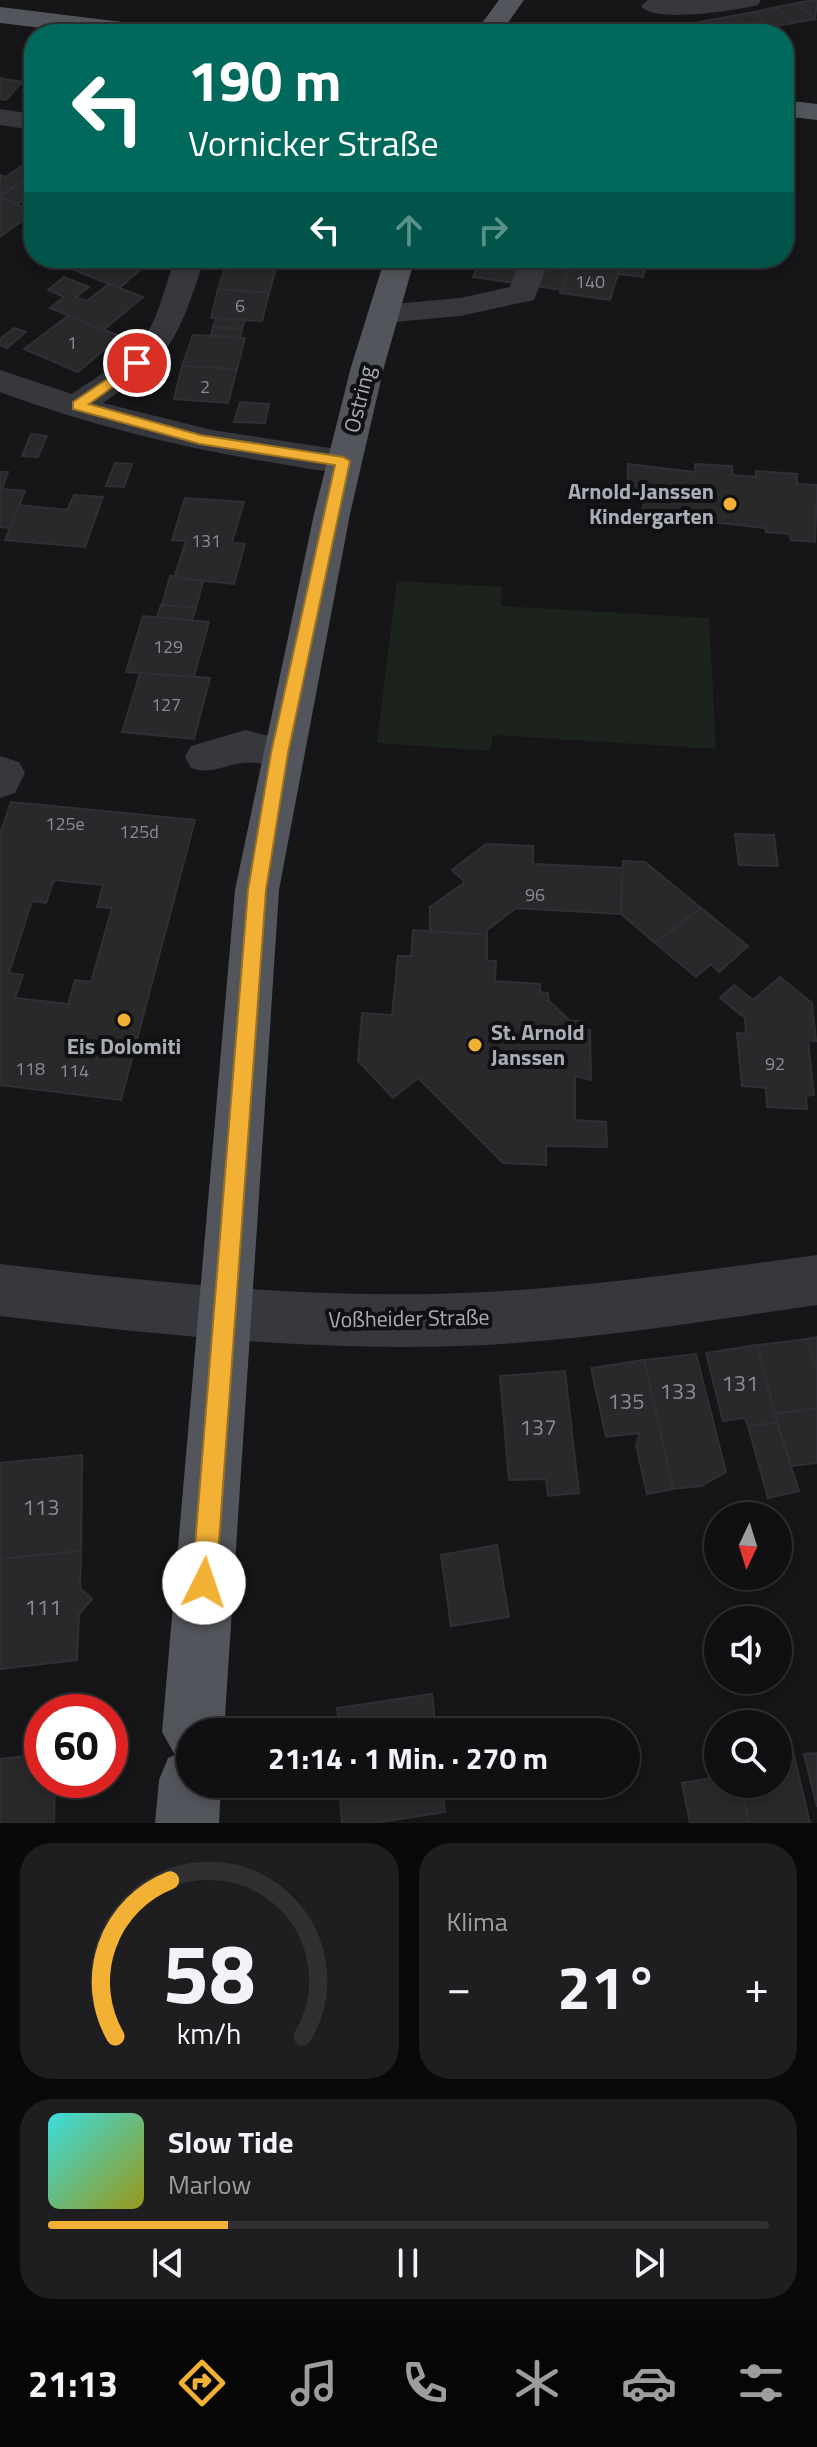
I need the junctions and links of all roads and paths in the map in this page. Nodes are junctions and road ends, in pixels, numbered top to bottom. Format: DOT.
graph roads {
  1 [pos="749,0"];
  2 [pos="654,6"];
  3 [pos="514,9"];
  4 [pos="0,15"];
  5 [pos="73,24"];
  6 [pos="498,24"];
  7 [pos="794,109"];
  8 [pos="817,112"];
  9 [pos="0,117"];
  10 [pos="24,121"];
  11 [pos="187,268"];
  12 [pos="397,268"];
  13 [pos="532,268"];
  14 [pos="383,314"];
  15 [pos="0,380"];
  16 [pos="78,405"];
  17 [pos="343,461"];
  18 [pos="279,753"];
  19 [pos="205,757"];
  20 [pos="0,772"];
  21 [pos="0,782"];
  22 [pos="817,1280"];
  23 [pos="0,1290"];
  24 [pos="222,1316"];
  25 [pos="194,1718"];
  26 [pos="189,1798"];
  27 [pos="187,1823"];
  1 -- 2 [label="street"];
  3 -- 6 [label="main road"];
  4 -- 5 [label="main road"];
  7 -- 8 [label="main road"];
  9 -- 10 [label="street"];
  11 -- 16 [label="street"];
  12 -- 14 [label="main road, Ostring"];
  13 -- 14 [label="street"];
  14 -- 17 [label="main road, Ostring"];
  15 -- 16 [label="street"];
  16 -- 17 [label="street"];
  17 -- 18 [label="main road, Ostring"];
  18 -- 19 [label="street"];
  18 -- 24 [label="main road, Ostring"];
  20 -- 21 [label="street"];
  22 -- 24 [label="street, Voßheider Straße"];
  23 -- 24 [label="street, Voßheider Straße"];
  24 -- 25 [label="main road, Ostring"];
  26 -- 27 [label="main road"];
}
